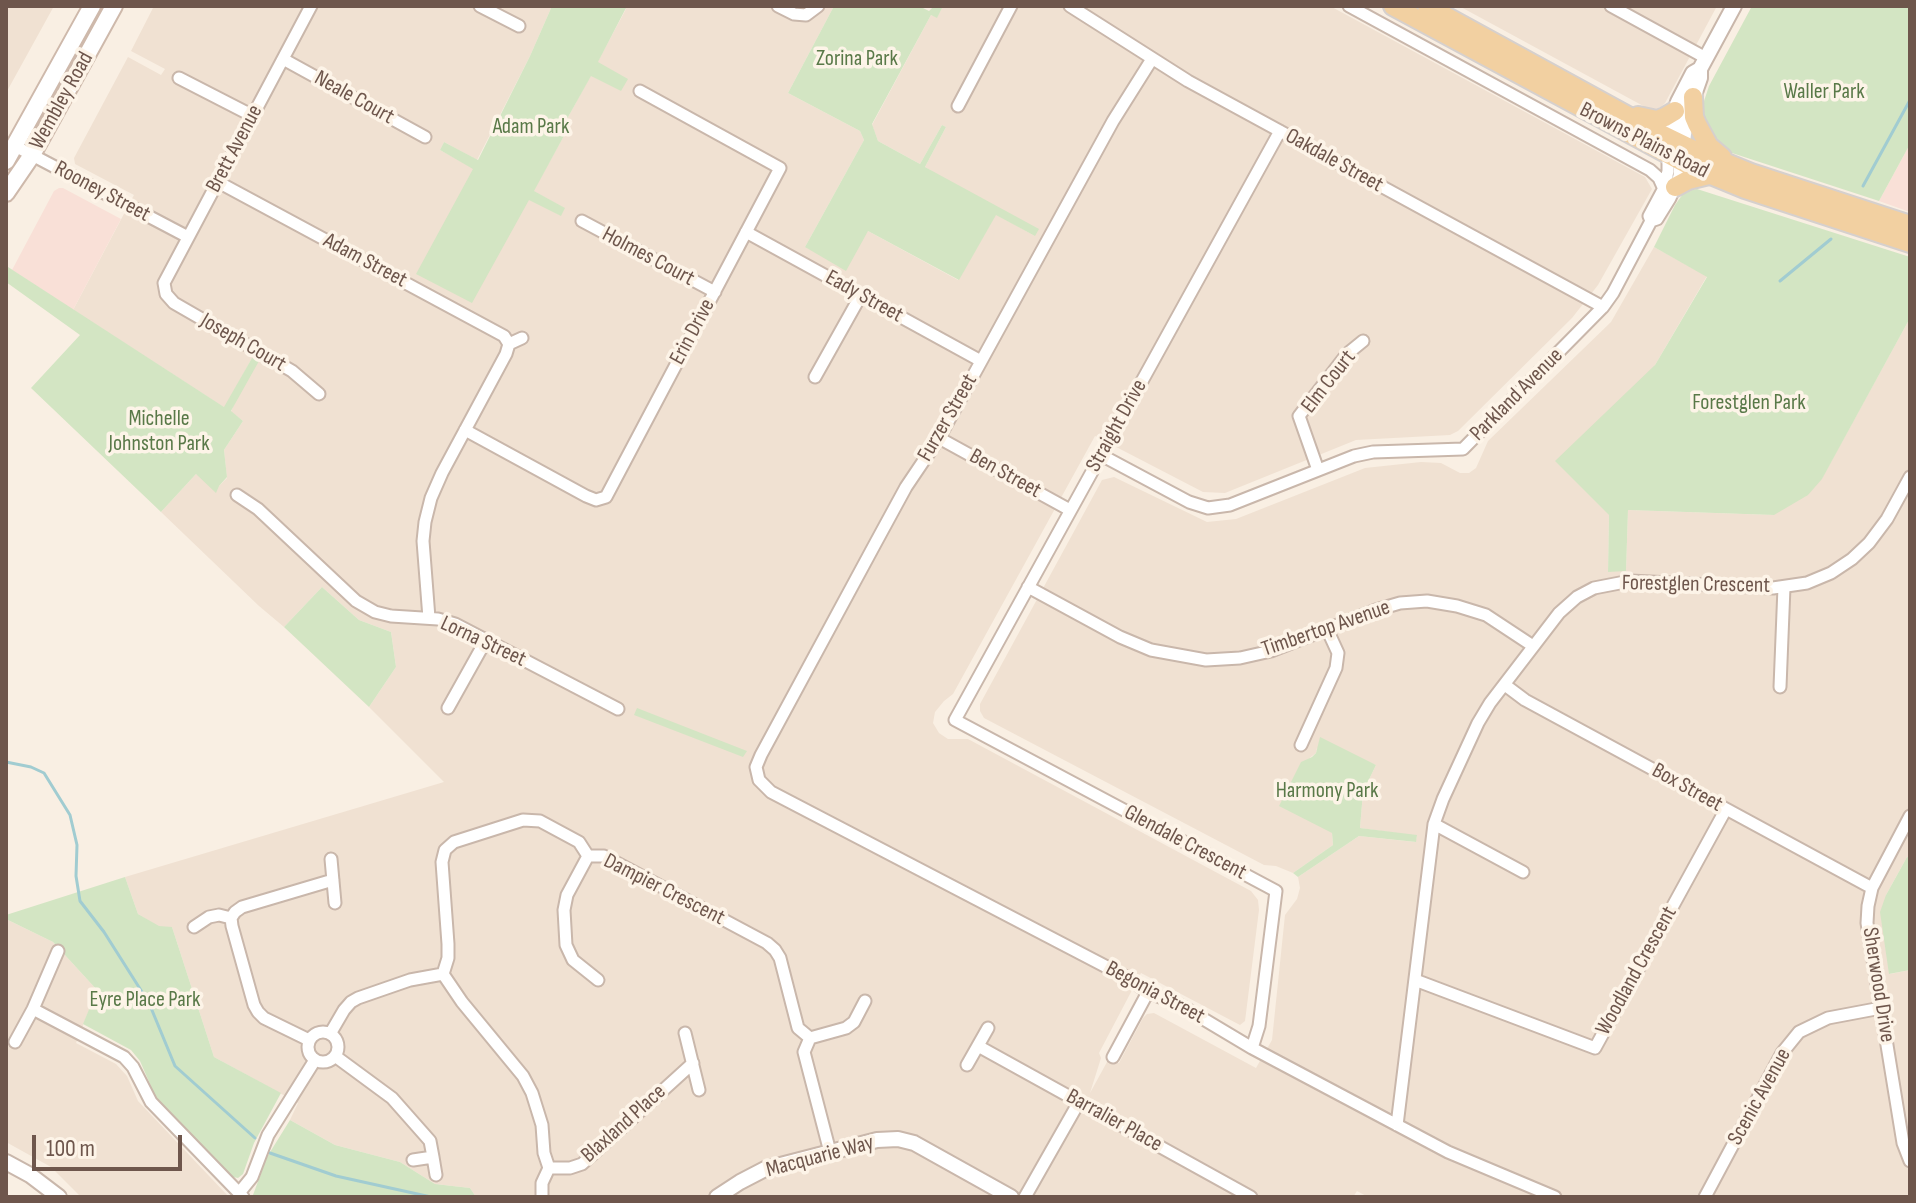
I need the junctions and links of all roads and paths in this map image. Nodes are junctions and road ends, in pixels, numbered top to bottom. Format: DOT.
graph roads {
  1 [pos="92,6"];
  2 [pos="114,6"];
  3 [pos="311,6"];
  4 [pos="480,6"];
  5 [pos="778,6"];
  6 [pos="818,6"];
  7 [pos="1011,6"];
  8 [pos="1070,6"];
  9 [pos="1349,6"];
  10 [pos="1393,6"];
  11 [pos="1427,6"];
  12 [pos="1611,6"];
  13 [pos="1734,6"];
  14 [pos="519,26"];
  15 [pos="283,59"];
  16 [pos="1152,59"];
  17 [pos="1703,63"];
  18 [pos="179,78"];
  19 [pos="640,91"];
  20 [pos="1693,97"];
  21 [pos="958,106"];
  22 [pos="1675,111"];
  23 [pos="1620,112"];
  24 [pos="253,116"];
  25 [pos="1280,131"];
  26 [pos="425,137"];
  27 [pos="15,146"];
  28 [pos="1675,150"];
  29 [pos="32,155"];
  30 [pos="6,161"];
  31 [pos="1730,165"];
  32 [pos="1709,175"];
  33 [pos="218,182"];
  34 [pos="1669,187"];
  35 [pos="6,193"];
  36 [pos="582,221"];
  37 [pos="1910,225"];
  38 [pos="746,232"];
  39 [pos="188,237"];
  40 [pos="1910,243"];
  41 [pos="715,292"];
  42 [pos="166,294"];
  43 [pos="861,295"];
  44 [pos="1603,307"];
  45 [pos="522,338"];
  46 [pos="1363,341"];
  47 [pos="509,344"];
  48 [pos="981,361"];
  49 [pos="815,377"];
  50 [pos="319,394"];
  51 [pos="465,430"];
  52 [pos="939,438"];
  53 [pos="1101,455"];
  54 [pos="1318,470"];
  55 [pos="1910,477"];
  56 [pos="237,495"];
  57 [pos="1070,510"];
  58 [pos="1028,587"];
  59 [pos="1784,587"];
  60 [pos="429,618"];
  61 [pos="1327,629"];
  62 [pos="486,640"];
  63 [pos="1533,646"];
  64 [pos="1505,685"];
  65 [pos="1780,687"];
  66 [pos="448,708"];
  67 [pos="618,709"];
  68 [pos="955,720"];
  69 [pos="1301,745"];
  70 [pos="759,780"];
  71 [pos="1726,809"];
  72 [pos="1910,816"];
  73 [pos="1434,824"];
  74 [pos="588,856"];
  75 [pos="331,859"];
  76 [pos="1523,872"];
  77 [pos="333,880"];
  78 [pos="1872,888"];
  79 [pos="335,903"];
  80 [pos="231,918"];
  81 [pos="194,927"];
  82 [pos="58,951"];
  83 [pos="443,974"];
  84 [pos="598,980"];
  85 [pos="1415,980"];
  86 [pos="1148,992"];
  87 [pos="865,1001"];
  88 [pos="1881,1008"];
  89 [pos="33,1009"];
  90 [pos="988,1028"];
  91 [pos="685,1033"];
  92 [pos="330,1034"];
  93 [pos="810,1038"];
  94 [pos="309,1040"];
  95 [pos="15,1042"];
  96 [pos="978,1046"];
  97 [pos="1252,1048"];
  98 [pos="335,1056"];
  99 [pos="1113,1057"];
  100 [pos="315,1060"];
  101 [pos="693,1063"];
  102 [pos="967,1065"];
  103 [pos="699,1090"];
  104 [pos="1079,1102"];
  105 [pos="1397,1125"];
  106 [pos="830,1152"];
  107 [pos="433,1157"];
  108 [pos="413,1160"];
  109 [pos="1910,1161"];
  110 [pos="6,1162"];
  111 [pos="549,1168"];
  112 [pos="436,1175"];
  113 [pos="241,1195"];
  114 [pos="59,1197"];
  115 [pos="542,1197"];
  116 [pos="717,1197"];
  117 [pos="1011,1197"];
  118 [pos="1025,1197"];
  119 [pos="1251,1197"];
  120 [pos="1555,1197"];
  121 [pos="1705,1197"];
  1 -- 27 [label="main road, Wembley Road"];
  2 -- 29 [label="main road, Wembley Road"];
  3 -- 15 [label="street, Brett Avenue"];
  4 -- 14 [label="street"];
  5 -- 6 [label="street"];
  7 -- 21 [label="street"];
  8 -- 16 [label="street, Oakdale Street"];
  9 -- 34 [label="street, Browns Plains Road"];
  10 -- 28 [label="main road, Browns Plains Road"];
  11 -- 23 [label="main road, Browns Plains Road"];
  12 -- 17 [label="street"];
  13 -- 17 [label="street"];
  15 -- 24 [label="street, Brett Avenue"];
  15 -- 26 [label="street, Neale Court"];
  16 -- 25 [label="street, Oakdale Street"];
  16 -- 48 [label="street, Furzer Street"];
  17 -- 20 [label="street"];
  17 -- 22 [label="street"];
  18 -- 24 [label="street"];
  19 -- 38 [label="street, Erin Drive"];
  20 -- 28 [label="street"];
  20 -- 31 [label="main road"];
  22 -- 23 [label="main road"];
  22 -- 28 [label="street"];
  23 -- 28 [label="main road, Browns Plains Road"];
  24 -- 33 [label="street, Brett Avenue"];
  25 -- 44 [label="street, Oakdale Street"];
  25 -- 53 [label="street, Straight Drive"];
  27 -- 29 [label="street, Rooney Street"];
  27 -- 30 [label="main road, Wembley Road"];
  28 -- 31 [label="main road, Browns Plains Road"];
  28 -- 32 [label="main road, Browns Plains Road"];
  28 -- 34 [label="street, Parkland Avenue"];
  29 -- 35 [label="main road, Wembley Road"];
  29 -- 39 [label="street, Rooney Street"];
  31 -- 37 [label="main road, Browns Plains Road"];
  32 -- 34 [label="main road"];
  32 -- 40 [label="main road, Browns Plains Road"];
  33 -- 39 [label="street, Brett Avenue"];
  33 -- 47 [label="street, Adam Street"];
  34 -- 44 [label="street, Parkland Avenue"];
  36 -- 41 [label="street, Holmes Court"];
  38 -- 41 [label="street, Erin Drive"];
  38 -- 43 [label="street, Eady Street"];
  39 -- 42 [label="street, Brett Avenue"];
  41 -- 51 [label="street, Erin Drive"];
  42 -- 50 [label="street, Joseph Court"];
  43 -- 48 [label="street, Eady Street"];
  43 -- 49 [label="street"];
  44 -- 54 [label="street, Parkland Avenue"];
  45 -- 47 [label="street"];
  46 -- 54 [label="street, Elm Court"];
  47 -- 51 [label="street"];
  48 -- 52 [label="street, Furzer Street"];
  51 -- 60 [label="street"];
  52 -- 57 [label="street, Ben Street"];
  52 -- 70 [label="street, Furzer Street"];
  53 -- 54 [label="street, Parkland Avenue"];
  53 -- 57 [label="street, Straight Drive"];
  55 -- 59 [label="street, Forestglen Crescent"];
  56 -- 60 [label="street, Lorna Street"];
  57 -- 58 [label="street, Straight Drive"];
  58 -- 61 [label="street, Timbertop Avenue"];
  58 -- 68 [label="street, Straight Drive"];
  59 -- 63 [label="street, Forestglen Crescent"];
  59 -- 65 [label="street"];
  60 -- 62 [label="street, Lorna Street"];
  61 -- 63 [label="street, Timbertop Avenue"];
  61 -- 69 [label="street"];
  62 -- 66 [label="street"];
  62 -- 67 [label="street, Lorna Street"];
  63 -- 64 [label="street, Forestglen Crescent"];
  64 -- 71 [label="street, Box Street"];
  64 -- 73 [label="street, Forestglen Crescent"];
  68 -- 97 [label="street, Glendale Crescent"];
  70 -- 86 [label="street, Begonia Street"];
  71 -- 78 [label="street, Box Street"];
  71 -- 85 [label="street, Woodland Crescent"];
  72 -- 78 [label="street, Sherwood Drive"];
  73 -- 76 [label="street"];
  73 -- 85 [label="street, Forestglen Crescent"];
  74 -- 83 [label="street, Dampier Crescent"];
  74 -- 84 [label="street"];
  74 -- 93 [label="street, Dampier Crescent"];
  75 -- 77 [label="street"];
  77 -- 79 [label="street"];
  77 -- 80 [label="street"];
  78 -- 88 [label="street, Sherwood Drive"];
  80 -- 81 [label="street"];
  80 -- 94 [label="street"];
  82 -- 89 [label="street"];
  83 -- 92 [label="street"];
  83 -- 111 [label="street"];
  85 -- 105 [label="street, Forestglen Crescent"];
  86 -- 97 [label="street, Begonia Street"];
  86 -- 99 [label="street"];
  87 -- 93 [label="street"];
  88 -- 109 [label="street, Sherwood Drive"];
  88 -- 121 [label="street, Scenic Avenue"];
  89 -- 95 [label="street"];
  89 -- 113 [label="street"];
  90 -- 96 [label="street"];
  91 -- 101 [label="street, Blaxland Place"];
  92 -- 94 [label="street"];
  92 -- 98 [label="street"];
  93 -- 106 [label="street, Dampier Crescent"];
  94 -- 100 [label="street"];
  96 -- 102 [label="street"];
  96 -- 104 [label="street, Barralier Place"];
  97 -- 105 [label="street, Begonia Street"];
  98 -- 100 [label="street"];
  98 -- 107 [label="street"];
  100 -- 113 [label="street"];
  101 -- 103 [label="street, Blaxland Place"];
  101 -- 111 [label="street, Blaxland Place"];
  104 -- 118 [label="street"];
  104 -- 119 [label="street, Barralier Place"];
  105 -- 120 [label="street, Begonia Street"];
  106 -- 116 [label="street, Macquarie Way"];
  106 -- 117 [label="street, Macquarie Way"];
  107 -- 108 [label="street"];
  107 -- 112 [label="street"];
  110 -- 114 [label="street"];
  111 -- 115 [label="street"];
}
